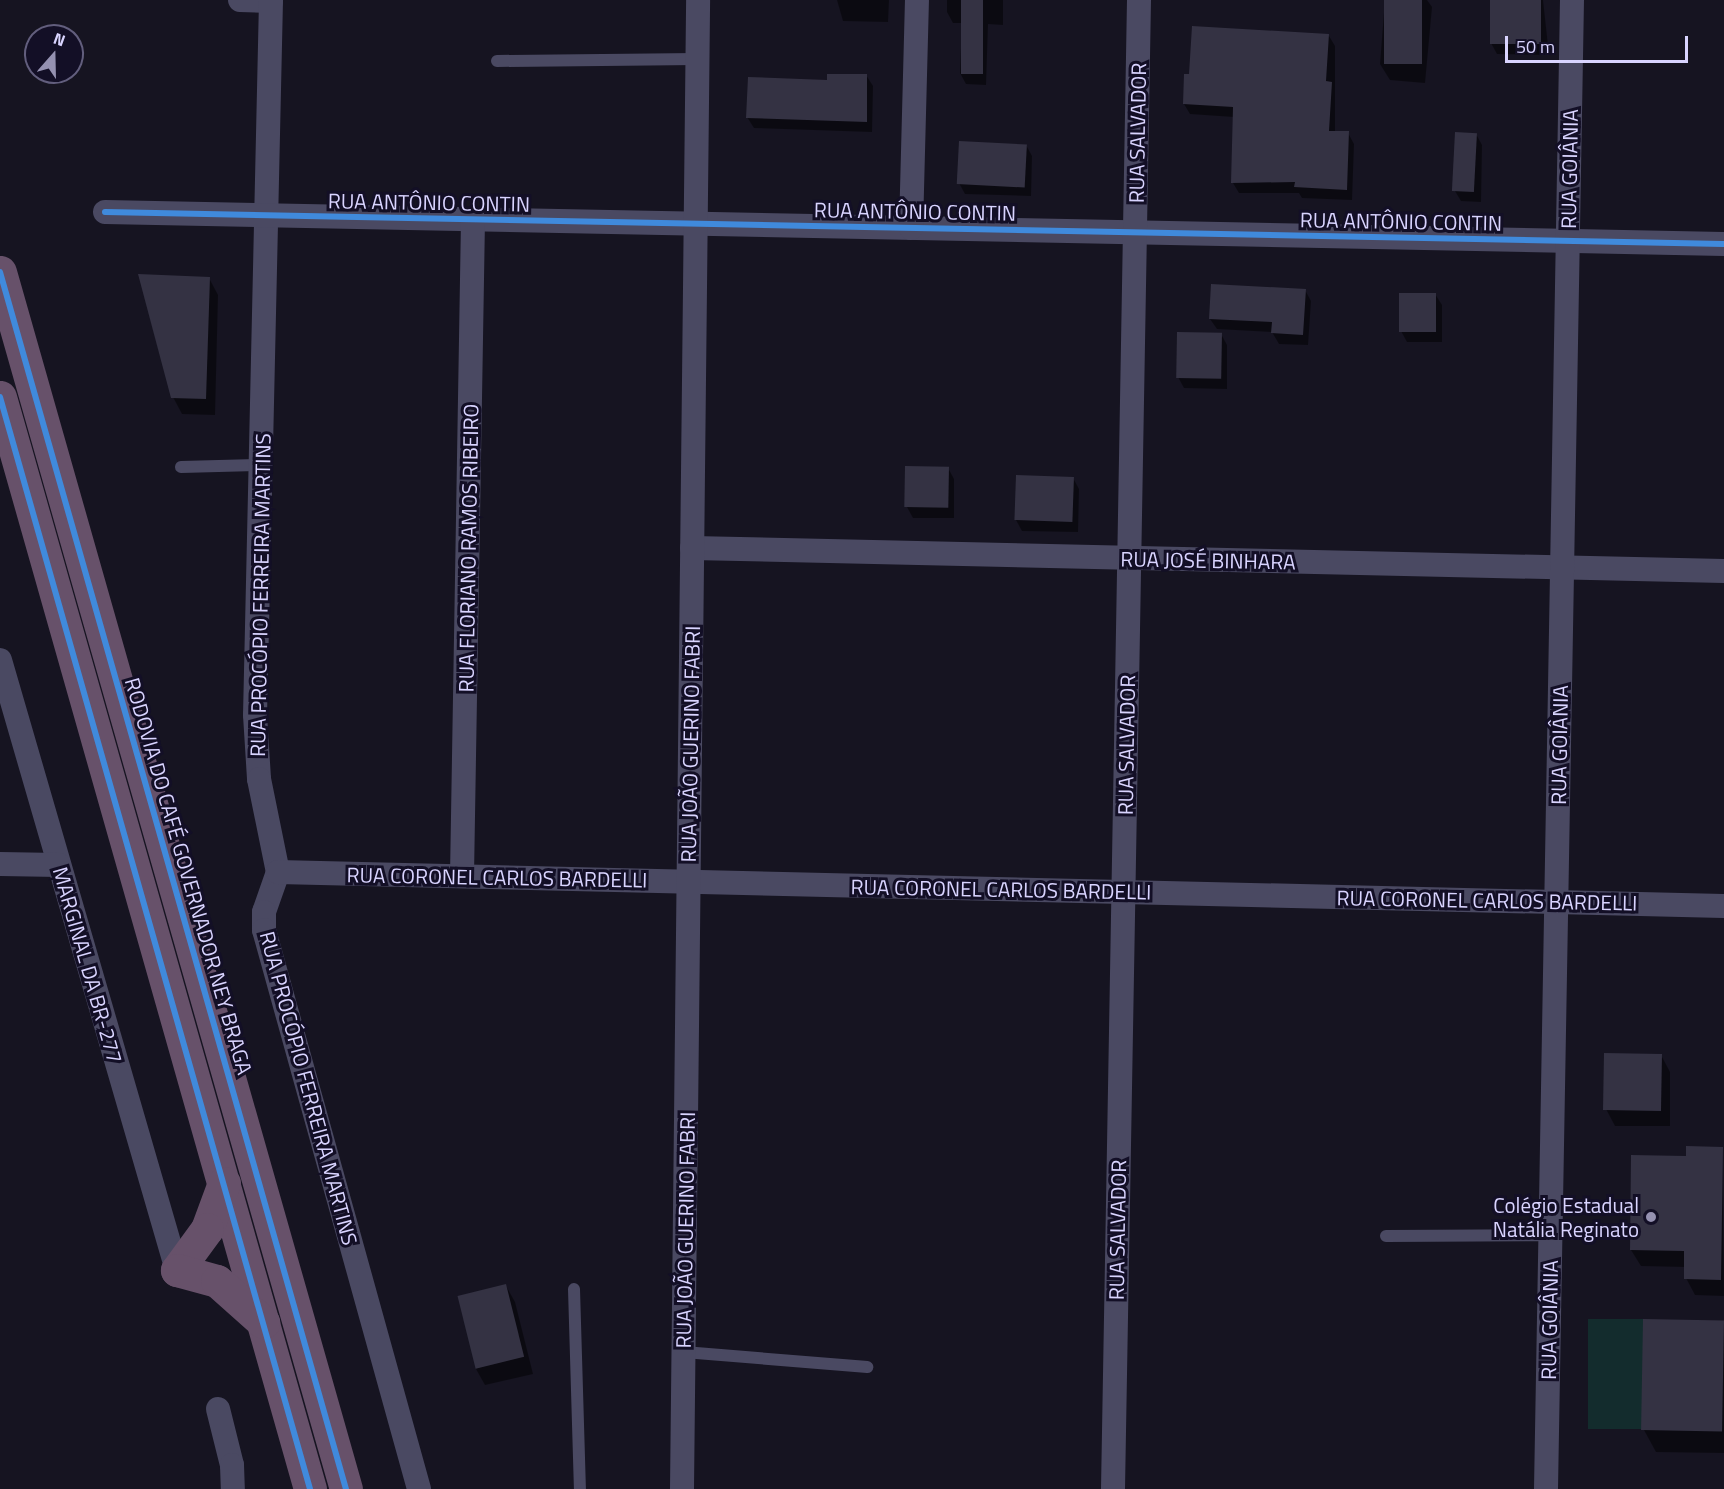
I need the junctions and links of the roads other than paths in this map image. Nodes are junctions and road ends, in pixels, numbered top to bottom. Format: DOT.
graph roads {
  1 [pos="240,0"];
  2 [pos="698,0"];
  3 [pos="917,0"];
  4 [pos="1139,0"];
  5 [pos="1572,0"];
  6 [pos="271,1"];
  7 [pos="697,59"];
  8 [pos="497,61"];
  9 [pos="105,212"];
  10 [pos="266,215"];
  11 [pos="473,219"];
  12 [pos="695,223"];
  13 [pos="911,228"];
  14 [pos="1135,232"];
  15 [pos="1568,241"];
  16 [pos="1724,244"];
  17 [pos="0,272"];
  18 [pos="0,397"];
  19 [pos="260,465"];
  20 [pos="181,466"];
  21 [pos="692,548"];
  22 [pos="1129,558"];
  23 [pos="1562,567"];
  24 [pos="1724,571"];
  25 [pos="0,660"];
  26 [pos="0,864"];
  27 [pos="59,865"];
  28 [pos="279,872"];
  29 [pos="462,876"];
  30 [pos="688,881"];
  31 [pos="1123,892"];
  32 [pos="1557,902"];
  33 [pos="1724,906"];
  34 [pos="224,1183"];
  35 [pos="1551,1235"];
  36 [pos="1386,1236"];
  37 [pos="177,1270"];
  38 [pos="574,1289"];
  39 [pos="265,1323"];
  40 [pos="684,1352"];
  41 [pos="867,1367"];
  42 [pos="218,1409"];
  43 [pos="233,1489"];
  44 [pos="309,1489"];
  45 [pos="346,1489"];
  46 [pos="419,1489"];
  47 [pos="580,1489"];
  48 [pos="682,1489"];
  49 [pos="1113,1489"];
  50 [pos="1546,1489"];
  1 -- 6 [label="street"];
  2 -- 7 [label="street, RUA JOÃO GUERINO FABRI"];
  3 -- 13 [label="street"];
  4 -- 14 [label="street, RUA SALVADOR"];
  5 -- 15 [label="street, RUA GOIÂNIA"];
  6 -- 10 [label="street, RUA PROCÓPIO FERREIRA MARTINS"];
  7 -- 8 [label="lane"];
  7 -- 12 [label="street, RUA JOÃO GUERINO FABRI"];
  9 -- 10 [label="street, RUA ANTÔNIO CONTIN"];
  10 -- 11 [label="street, RUA ANTÔNIO CONTIN"];
  10 -- 19 [label="street, RUA PROCÓPIO FERREIRA MARTINS"];
  11 -- 12 [label="street, RUA ANTÔNIO CONTIN"];
  11 -- 29 [label="street, RUA FLORIANO RAMOS RIBEIRO"];
  12 -- 13 [label="street, RUA ANTÔNIO CONTIN"];
  12 -- 21 [label="street, RUA JOÃO GUERINO FABRI"];
  13 -- 14 [label="street, RUA ANTÔNIO CONTIN"];
  14 -- 15 [label="street, RUA ANTÔNIO CONTIN"];
  14 -- 22 [label="street, RUA SALVADOR"];
  15 -- 16 [label="street, RUA ANTÔNIO CONTIN"];
  15 -- 23 [label="street, RUA GOIÂNIA"];
  17 -- 45 [label="highway, RODOVIA DO CAFÉ GOVERNADOR NEY BRAGA"];
  18 -- 34 [label="highway"];
  19 -- 20 [label="lane"];
  19 -- 28 [label="street, RUA PROCÓPIO FERREIRA MARTINS"];
  21 -- 22 [label="street, RUA JOSÉ BINHARA"];
  21 -- 30 [label="street, RUA JOÃO GUERINO FABRI"];
  22 -- 23 [label="street, RUA JOSÉ BINHARA"];
  22 -- 31 [label="street, RUA SALVADOR"];
  23 -- 24 [label="street, RUA JOSÉ BINHARA"];
  23 -- 32 [label="street, RUA GOIÂNIA"];
  25 -- 27 [label="street, MARGINAL DA BR-277"];
  26 -- 27 [label="street"];
  27 -- 37 [label="street, MARGINAL DA BR-277"];
  28 -- 29 [label="street, RUA CORONEL CARLOS BARDELLI"];
  28 -- 46 [label="street, RUA PROCÓPIO FERREIRA MARTINS"];
  29 -- 30 [label="street, RUA CORONEL CARLOS BARDELLI"];
  30 -- 31 [label="street, RUA CORONEL CARLOS BARDELLI"];
  30 -- 40 [label="street, RUA JOÃO GUERINO FABRI"];
  31 -- 32 [label="street, RUA CORONEL CARLOS BARDELLI"];
  31 -- 49 [label="street, RUA SALVADOR"];
  32 -- 33 [label="street, RUA CORONEL CARLOS BARDELLI"];
  32 -- 35 [label="street, RUA GOIÂNIA"];
  34 -- 37 [label="highway"];
  34 -- 39 [label="highway"];
  35 -- 36 [label="lane"];
  35 -- 50 [label="street, RUA GOIÂNIA"];
  37 -- 39 [label="highway"];
  38 -- 47 [label="lane"];
  39 -- 44 [label="highway"];
  40 -- 41 [label="lane"];
  40 -- 48 [label="street, RUA JOÃO GUERINO FABRI"];
  42 -- 43 [label="street"];
}
